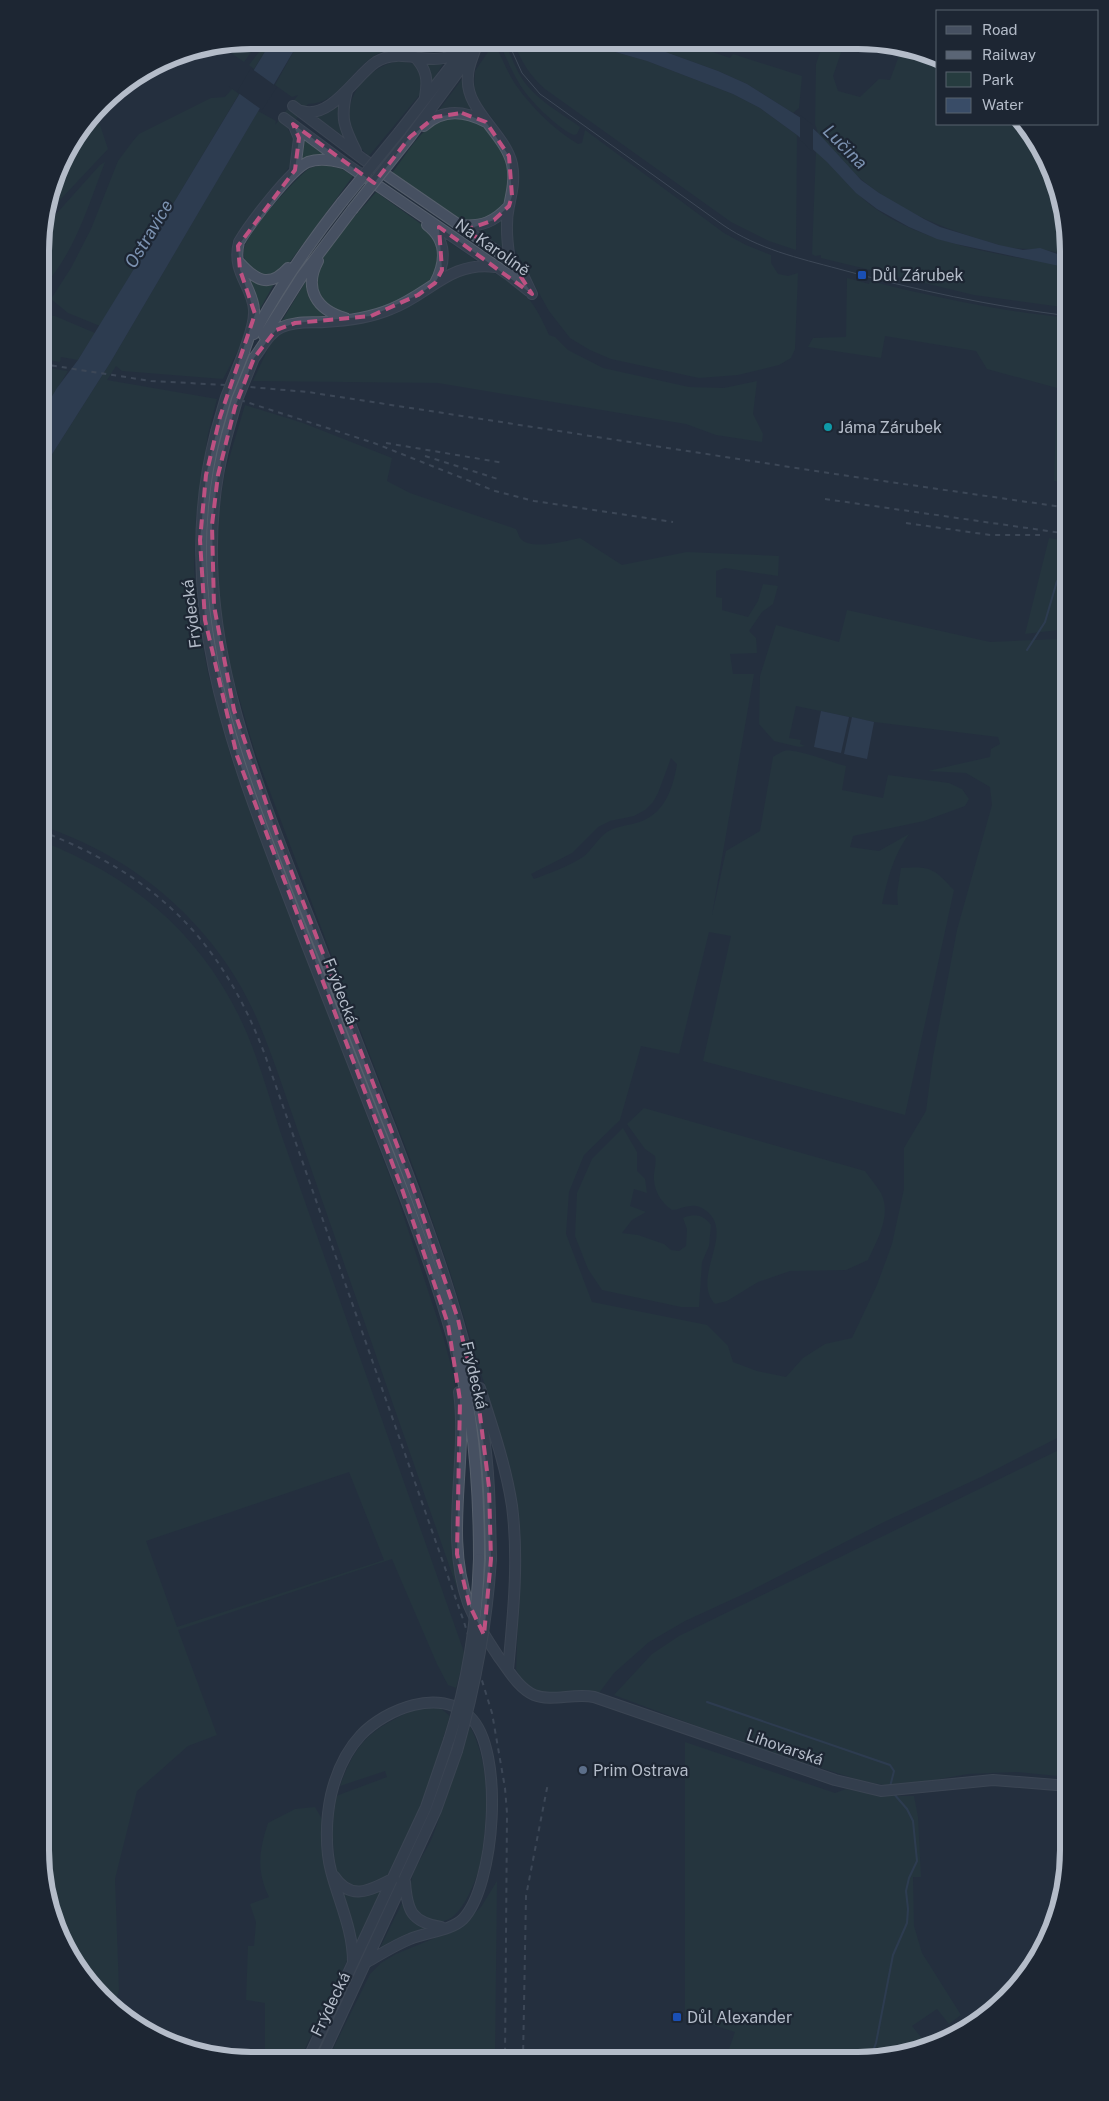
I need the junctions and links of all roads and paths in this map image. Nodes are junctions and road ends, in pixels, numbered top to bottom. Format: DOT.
graph roads {
  1 [pos="463,49"];
  2 [pos="469,49"];
  3 [pos="470,49"];
  4 [pos="472,49"];
  5 [pos="415,57"];
  6 [pos="347,91"];
  7 [pos="423,102"];
  8 [pos="486,122"];
  9 [pos="410,138"];
  10 [pos="359,156"];
  11 [pos="346,164"];
  12 [pos="295,170"];
  13 [pos="402,203"];
  14 [pos="509,206"];
  15 [pos="459,225"];
  16 [pos="331,236"];
  17 [pos="304,251"];
  18 [pos="510,260"];
  19 [pos="238,261"];
  20 [pos="498,267"];
  21 [pos="435,283"];
  22 [pos="354,319"];
  23 [pos="246,349"];
  24 [pos="256,355"];
  25 [pos="458,1318"];
  26 [pos="448,1324"];
  27 [pos="508,1670"];
  28 [pos="1060,1785"];
  29 [pos="330,1869"];
  30 [pos="394,1878"];
  31 [pos="405,1880"];
  32 [pos="444,1928"];
  33 [pos="353,1962"];
  34 [pos="367,1962"];
  35 [pos="311,2052"];
  36 [pos="324,2052"];
  1 -- 5 [label="main road"];
  2 -- 7 [label="main road"];
  3 -- 9 [label="main road"];
  4 -- 8 [label="main road"];
  5 -- 6 [label="main road"];
  5 -- 7 [label="main road"];
  6 -- 10 [label="main road"];
  6 -- 10 [label="main road, Na Karolíně"];
  7 -- 17 [label="main road, bridge"];
  8 -- 9 [label="main road"];
  8 -- 14 [label="main road"];
  9 -- 16 [label="main road, bridge"];
  10 -- 15 [label="main road, Na Karolíně"];
  11 -- 12 [label="main road"];
  11 -- 12 [label="main road, Na Karolíně"];
  11 -- 13 [label="main road, Na Karolíně"];
  12 -- 19 [label="main road"];
  13 -- 20 [label="main road, Na Karolíně"];
  13 -- 21 [label="main road"];
  14 -- 15 [label="main road"];
  14 -- 18 [label="main road"];
  15 -- 18 [label="main road, Na Karolíně"];
  16 -- 22 [label="main road"];
  16 -- 24 [label="main road"];
  17 -- 19 [label="main road"];
  17 -- 23 [label="main road"];
  18 -- 20 [label="main road, Na Karolíně"];
  19 -- 23 [label="main road"];
  20 -- 21 [label="main road"];
  21 -- 22 [label="main road"];
  22 -- 24 [label="main road"];
  23 -- 26 [label="main road, Frýdecká, bridge"];
  24 -- 25 [label="main road, Frýdecká, bridge"];
  25 -- 27 [label="main road"];
  25 -- 31 [label="main road, Frýdecká, bridge"];
  26 -- 27 [label="main road, Lihovarská"];
  26 -- 30 [label="main road, Frýdecká, bridge"];
  27 -- 28 [label="main road, Lihovarská"];
  29 -- 30 [label="main road"];
  29 -- 32 [label="main road"];
  29 -- 33 [label="main road"];
  30 -- 33 [label="main road, Frýdecká"];
  31 -- 32 [label="main road"];
  31 -- 34 [label="main road, Frýdecká"];
  32 -- 34 [label="main road"];
  33 -- 35 [label="main road, Frýdecká"];
  34 -- 36 [label="main road, Frýdecká"];
}
